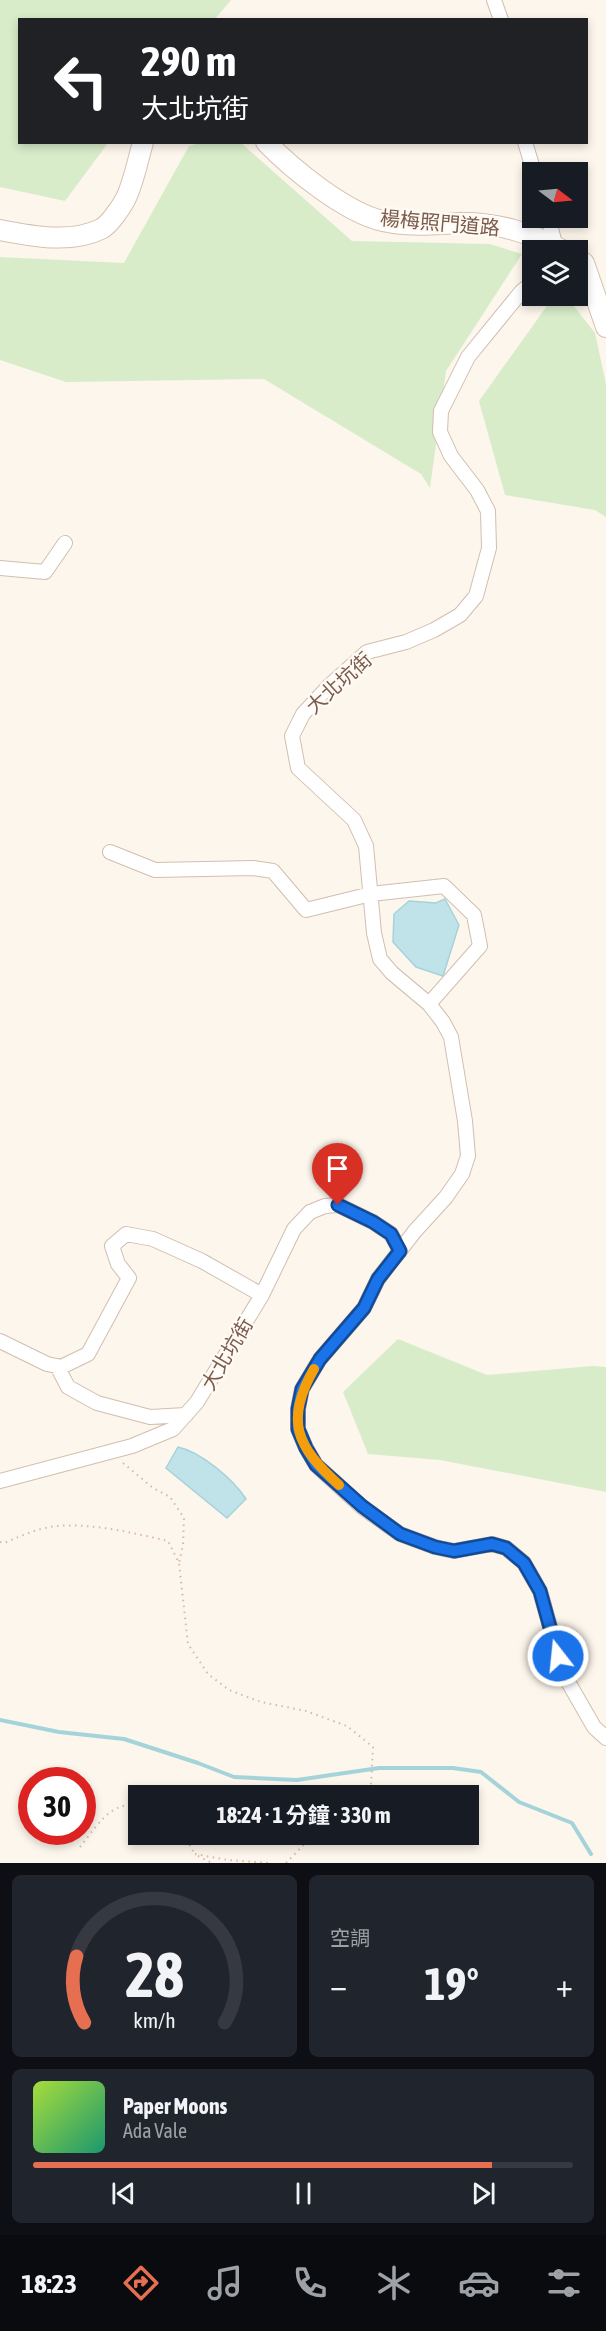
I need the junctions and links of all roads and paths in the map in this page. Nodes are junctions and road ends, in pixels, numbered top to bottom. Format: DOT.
graph roads {
  1 [pos="494,0"];
  2 [pos="500,18"];
  3 [pos="142,144"];
  4 [pos="268,144"];
  5 [pos="526,144"];
  6 [pos="531,162"];
  7 [pos="0,230"];
  8 [pos="538,240"];
  9 [pos="588,289"];
  10 [pos="522,291"];
  11 [pos="606,327"];
  12 [pos="65,543"];
  13 [pos="0,568"];
  14 [pos="110,852"];
  15 [pos="371,894"];
  16 [pos="429,1004"];
  17 [pos="400,1251"];
  18 [pos="262,1295"];
  19 [pos="0,1341"];
  20 [pos="57,1366"];
  21 [pos="186,1415"];
  22 [pos="114,1451"];
  23 [pos="0,1481"];
  24 [pos="0,1542"];
  25 [pos="180,1563"];
  26 [pos="606,1738"];
  27 [pos="370,1785"];
  28 [pos="128,1805"];
  29 [pos="190,1845"];
  30 [pos="303,1845"];
  31 [pos="80,1847"];
  32 [pos="195,1854"];
  33 [pos="212,1863"];
  34 [pos="269,1863"];
  35 [pos="286,1863"];
  1 -- 2 [label="street"];
  3 -- 7 [label="street"];
  4 -- 8 [label="street, 楊梅照門道路"];
  5 -- 6 [label="street"];
  9 -- 11 [label="street"];
  10 -- 15 [label="street, 大北坑街"];
  12 -- 13 [label="street"];
  14 -- 15 [label="street"];
  15 -- 16 [label="street, 大北坑街"];
  15 -- 16 [label="street"];
  16 -- 17 [label="street, 大北坑街"];
  17 -- 18 [label="street, 大北坑街"];
  17 -- 26 [label="street, 大北坑街"];
  18 -- 20 [label="street"];
  18 -- 21 [label="street, 大北坑街"];
  19 -- 20 [label="street"];
  20 -- 21 [label="street"];
  21 -- 22 [label="street, 大北坑街"];
  22 -- 23 [label="street, 大北坑街"];
  22 -- 25 [label="path"];
  24 -- 25 [label="path"];
  25 -- 27 [label="path"];
  28 -- 31 [label="path"];
  29 -- 32 [label="path"];
  30 -- 35 [label="path"];
  32 -- 33 [label="path"];
  32 -- 34 [label="path"];
}
